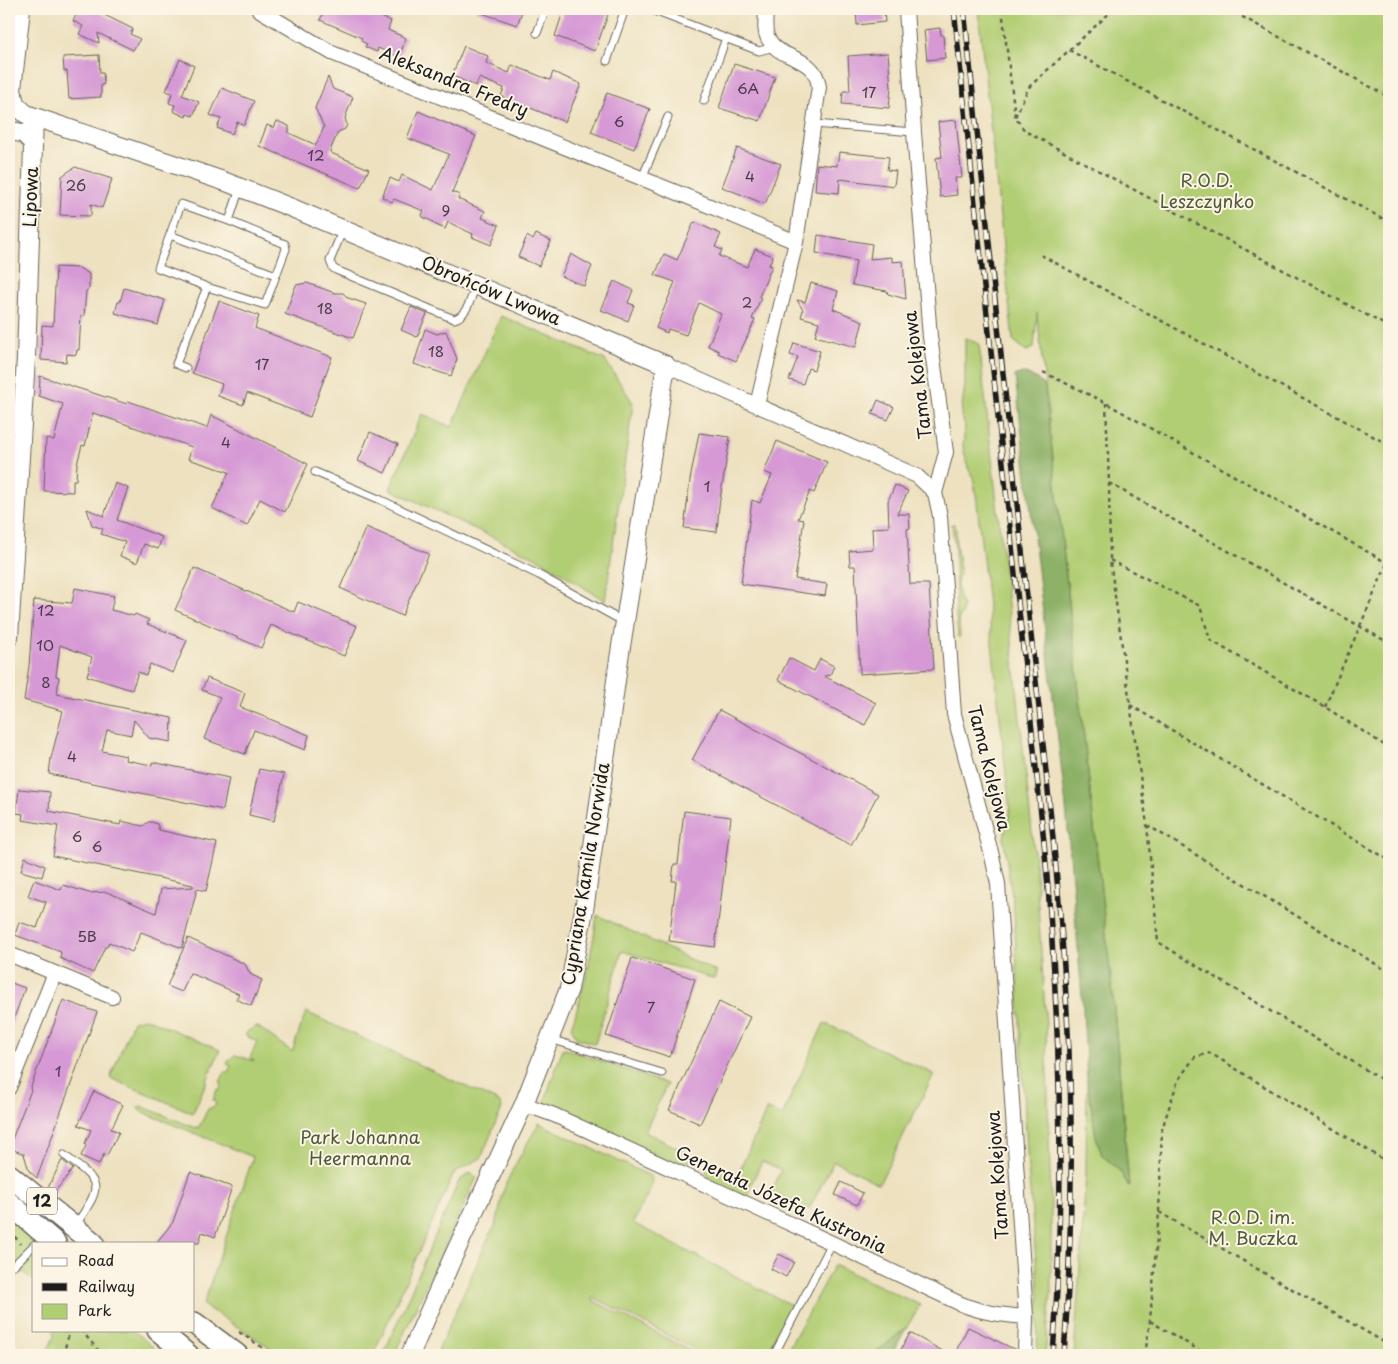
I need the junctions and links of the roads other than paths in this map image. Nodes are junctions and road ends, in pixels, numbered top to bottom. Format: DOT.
graph roads {
  1 [pos="21,9"];
  2 [pos="258,9"];
  3 [pos="546,9"];
  4 [pos="626,9"];
  5 [pos="649,9"];
  6 [pos="766,9"];
  7 [pos="906,9"];
  8 [pos="537,33"];
  9 [pos="726,38"];
  10 [pos="774,47"];
  11 [pos="607,61"];
  12 [pos="704,100"];
  13 [pos="11,103"];
  14 [pos="34,117"];
  15 [pos="668,117"];
  16 [pos="814,124"];
  17 [pos="9,131"];
  18 [pos="914,132"];
  19 [pos="33,143"];
  20 [pos="642,178"];
  21 [pos="240,188"];
  22 [pos="229,221"];
  23 [pos="343,229"];
  24 [pos="170,235"];
  25 [pos="796,242"];
  26 [pos="276,276"];
  27 [pos="476,284"];
  28 [pos="207,287"];
  29 [pos="666,365"];
  30 [pos="186,368"];
  31 [pos="758,405"];
  32 [pos="314,472"];
  33 [pos="935,493"];
  34 [pos="625,622"];
  35 [pos="9,637"];
  36 [pos="9,954"];
  37 [pos="55,973"];
  38 [pos="112,997"];
  39 [pos="550,1039"];
  40 [pos="662,1073"];
  41 [pos="9,1088"];
  42 [pos="524,1104"];
  43 [pos="64,1155"];
  44 [pos="9,1175"];
  45 [pos="9,1204"];
  46 [pos="74,1228"];
  47 [pos="42,1241"];
  48 [pos="92,1242"];
  49 [pos="832,1243"];
  50 [pos="32,1250"];
  51 [pos="14,1265"];
  52 [pos="1026,1317"];
  53 [pos="195,1324"];
  54 [pos="160,1332"];
  55 [pos="188,1355"];
  56 [pos="237,1355"];
  57 [pos="410,1355"];
  58 [pos="774,1355"];
  59 [pos="1025,1355"];
  1 -- 13 [label="street"];
  2 -- 20 [label="street, Aleksandra Fredry"];
  3 -- 8 [label="lane"];
  4 -- 11 [label="lane"];
  5 -- 9 [label="lane"];
  6 -- 10 [label="street"];
  7 -- 18 [label="street, Tama Kolejowa"];
  9 -- 10 [label="lane"];
  9 -- 12 [label="lane"];
  10 -- 16 [label="street"];
  13 -- 14 [label="street"];
  14 -- 19 [label="street, Lipowa"];
  14 -- 21 [label="street, Obrońców Lwowa"];
  15 -- 20 [label="lane"];
  16 -- 18 [label="lane"];
  16 -- 25 [label="street"];
  17 -- 19 [label="street"];
  18 -- 33 [label="street, Tama Kolejowa"];
  19 -- 35 [label="street, Lipowa"];
  20 -- 25 [label="street, Aleksandra Fredry"];
  21 -- 22 [label="lane"];
  21 -- 23 [label="street, Obrońców Lwowa"];
  22 -- 24 [label="lane"];
  22 -- 26 [label="lane"];
  23 -- 27 [label="street, Obrońców Lwowa"];
  23 -- 27 [label="lane"];
  24 -- 26 [label="lane"];
  24 -- 28 [label="lane"];
  25 -- 31 [label="street"];
  26 -- 28 [label="lane"];
  27 -- 29 [label="street, Obrońców Lwowa"];
  28 -- 30 [label="lane"];
  29 -- 31 [label="street, Obrońców Lwowa"];
  29 -- 34 [label="street, Cypriana Kamila Norwida"];
  31 -- 33 [label="street, Obrońców Lwowa"];
  32 -- 34 [label="lane"];
  33 -- 52 [label="street, Tama Kolejowa"];
  34 -- 39 [label="street, Cypriana Kamila Norwida"];
  36 -- 37 [label="street"];
  37 -- 38 [label="street"];
  37 -- 41 [label="street"];
  39 -- 40 [label="lane"];
  39 -- 42 [label="street, Cypriana Kamila Norwida"];
  42 -- 49 [label="street, Generała Józefa Kustronia"];
  42 -- 57 [label="street, Cypriana Kamila Norwida"];
  43 -- 46 [label="lane"];
  44 -- 46 [label="main road, 12"];
  45 -- 47 [label="main road, 12"];
  46 -- 48 [label="main road, 12"];
  49 -- 52 [label="street, Generała Józefa Kustronia"];
  49 -- 58 [label="lane"];
  50 -- 51 [label="lane"];
  52 -- 59 [label="street, Tama Kolejowa"];
  53 -- 56 [label="main road"];
  54 -- 55 [label="main road"];
}
